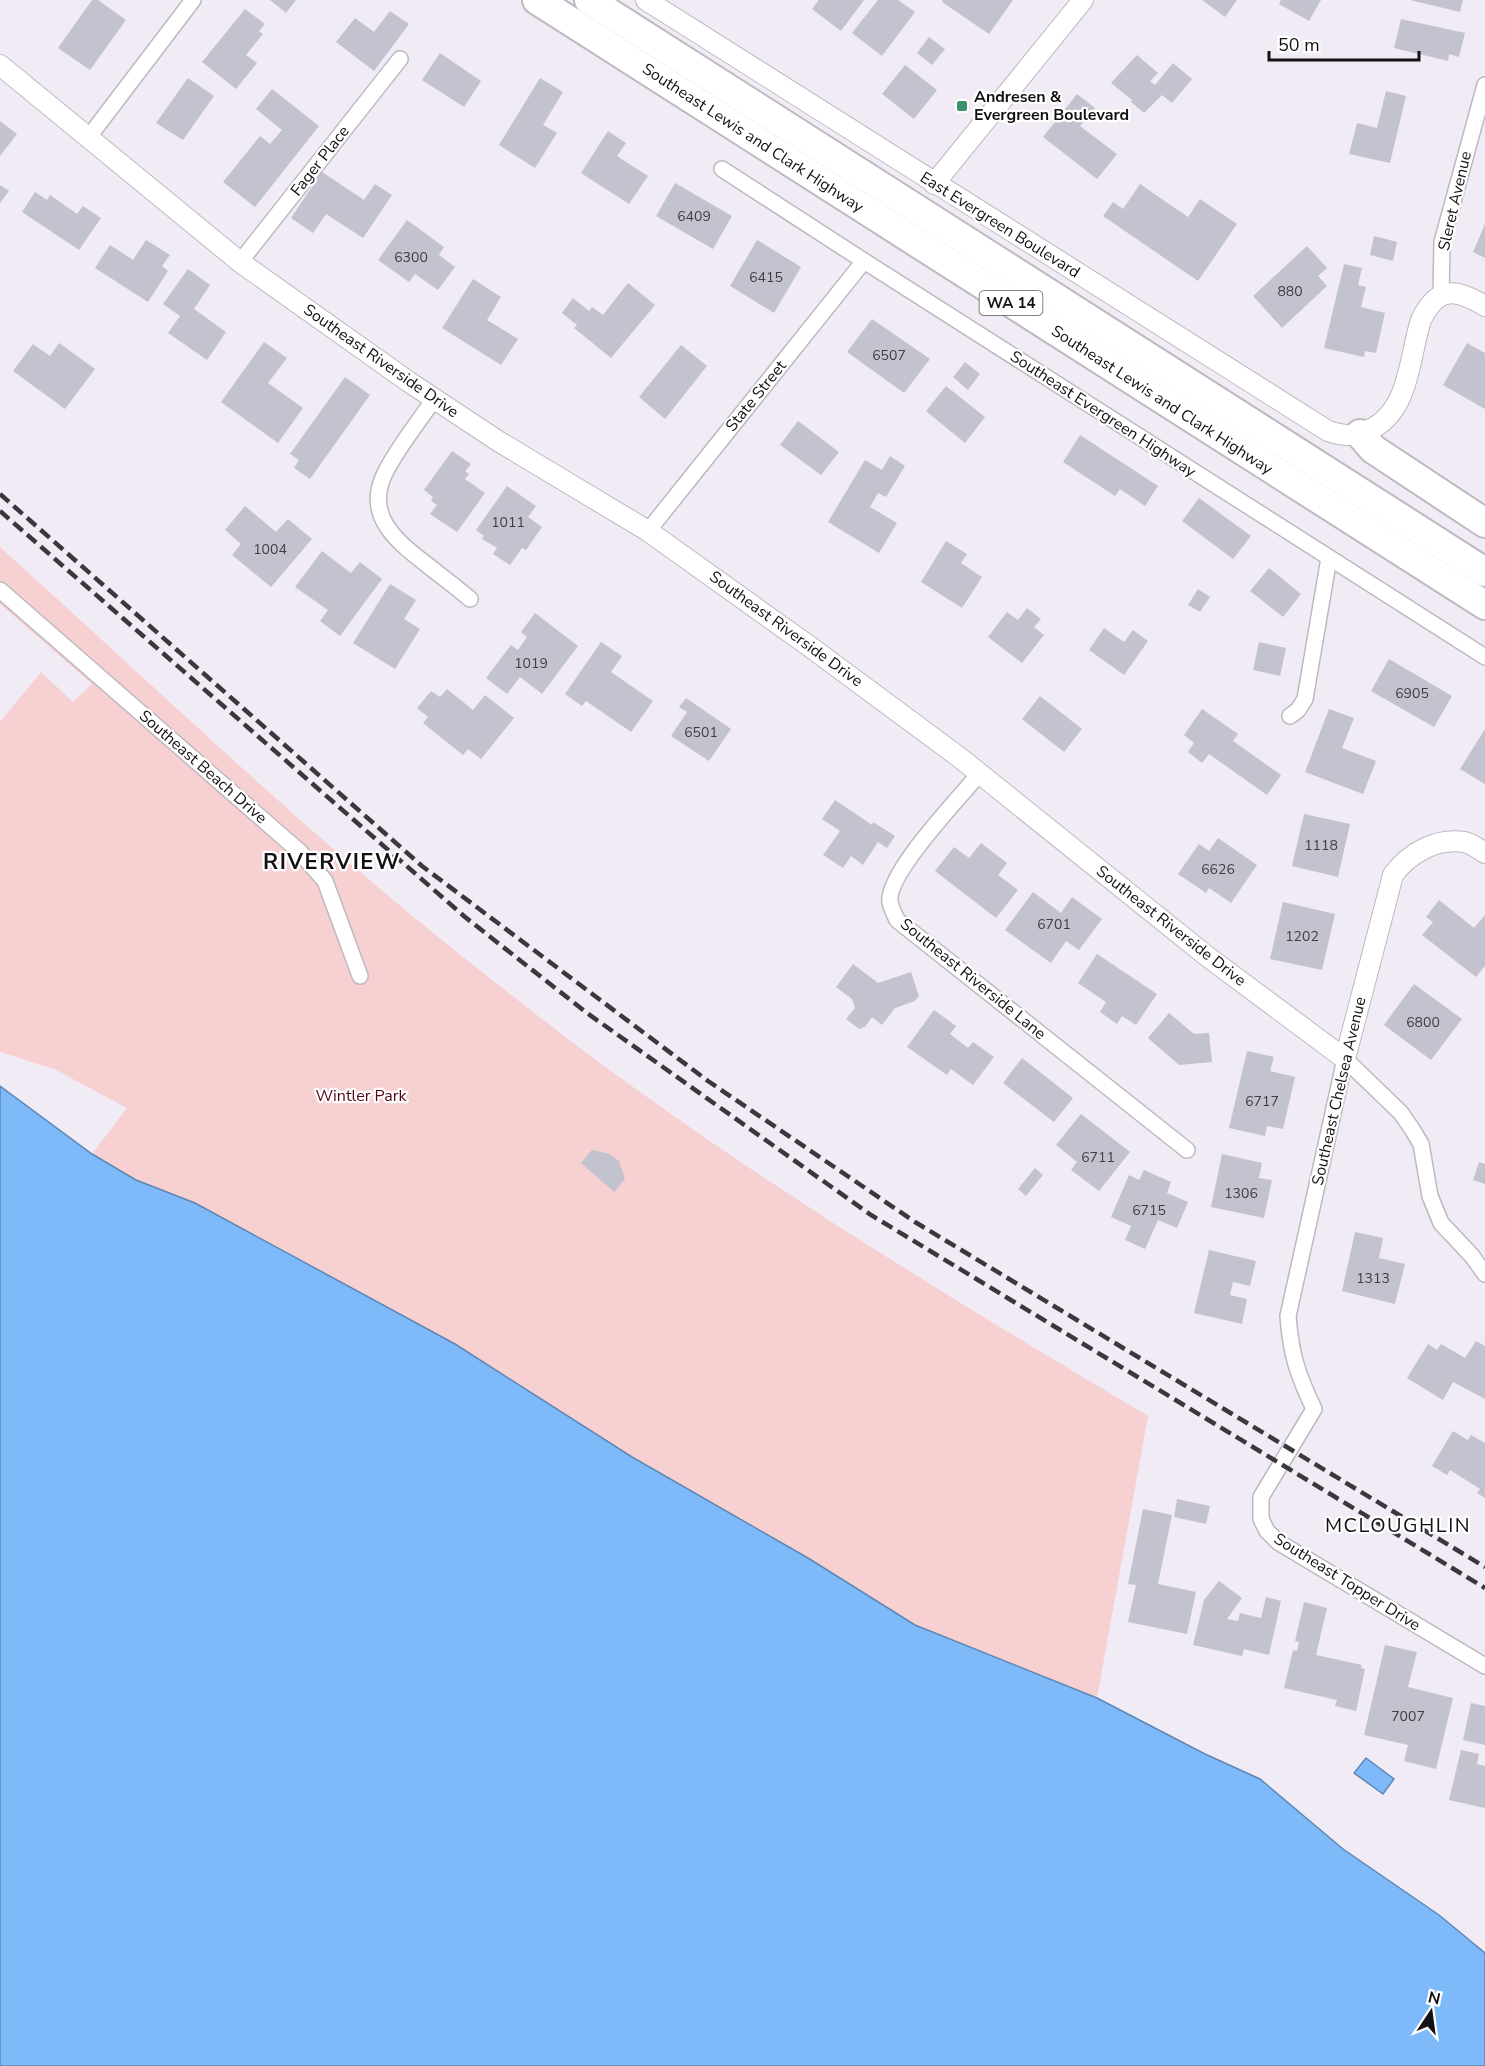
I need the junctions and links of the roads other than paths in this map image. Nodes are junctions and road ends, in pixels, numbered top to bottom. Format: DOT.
graph roads {
  1 [pos="193,0"];
  2 [pos="537,0"];
  3 [pos="588,0"];
  4 [pos="646,0"];
  5 [pos="1083,0"];
  6 [pos="400,59"];
  7 [pos="0,65"];
  8 [pos="1485,84"];
  9 [pos="88,138"];
  10 [pos="722,169"];
  11 [pos="934,184"];
  12 [pos="864,261"];
  13 [pos="240,262"];
  14 [pos="1441,296"];
  15 [pos="1485,306"];
  16 [pos="434,399"];
  17 [pos="1360,434"];
  18 [pos="1485,523"];
  19 [pos="648,531"];
  20 [pos="1329,558"];
  21 [pos="1485,572"];
  22 [pos="0,590"];
  23 [pos="470,599"];
  24 [pos="1485,605"];
  25 [pos="1485,657"];
  26 [pos="1290,716"];
  27 [pos="980,773"];
  28 [pos="1485,853"];
  29 [pos="360,976"];
  30 [pos="1345,1059"];
  31 [pos="1187,1150"];
  32 [pos="1485,1274"];
  33 [pos="1314,1409"];
  34 [pos="1485,1666"];
  1 -- 9 [label="street"];
  2 -- 24 [label="highway, Southeast Lewis and Clark Highway / WA 14"];
  3 -- 21 [label="highway, Southeast Lewis and Clark Highway / WA 14"];
  4 -- 11 [label="street, East Evergreen Boulevard"];
  5 -- 11 [label="street"];
  6 -- 13 [label="street, Fager Place"];
  7 -- 9 [label="street, Southeast Riverside Drive"];
  8 -- 14 [label="street, Sleret Avenue"];
  9 -- 13 [label="street, Southeast Riverside Drive"];
  10 -- 12 [label="street, Southeast Evergreen Highway"];
  11 -- 17 [label="street, East Evergreen Boulevard"];
  12 -- 19 [label="street, State Street"];
  12 -- 20 [label="street, Southeast Evergreen Highway"];
  13 -- 16 [label="street, Southeast Riverside Drive"];
  14 -- 15 [label="street"];
  14 -- 17 [label="street"];
  16 -- 19 [label="street, Southeast Riverside Drive"];
  16 -- 23 [label="street"];
  17 -- 18 [label="highway"];
  19 -- 27 [label="street, Southeast Riverside Drive"];
  20 -- 25 [label="street, Southeast Evergreen Highway"];
  20 -- 26 [label="street"];
  22 -- 29 [label="street, Southeast Beach Drive"];
  27 -- 30 [label="street, Southeast Riverside Drive"];
  27 -- 31 [label="street, Southeast Riverside Lane"];
  28 -- 30 [label="street, Southeast Chelsea Avenue"];
  30 -- 32 [label="street, Southeast Riverside Drive"];
  30 -- 33 [label="street, Southeast Chelsea Avenue"];
  33 -- 34 [label="street, Southeast Topper Drive"];
}
